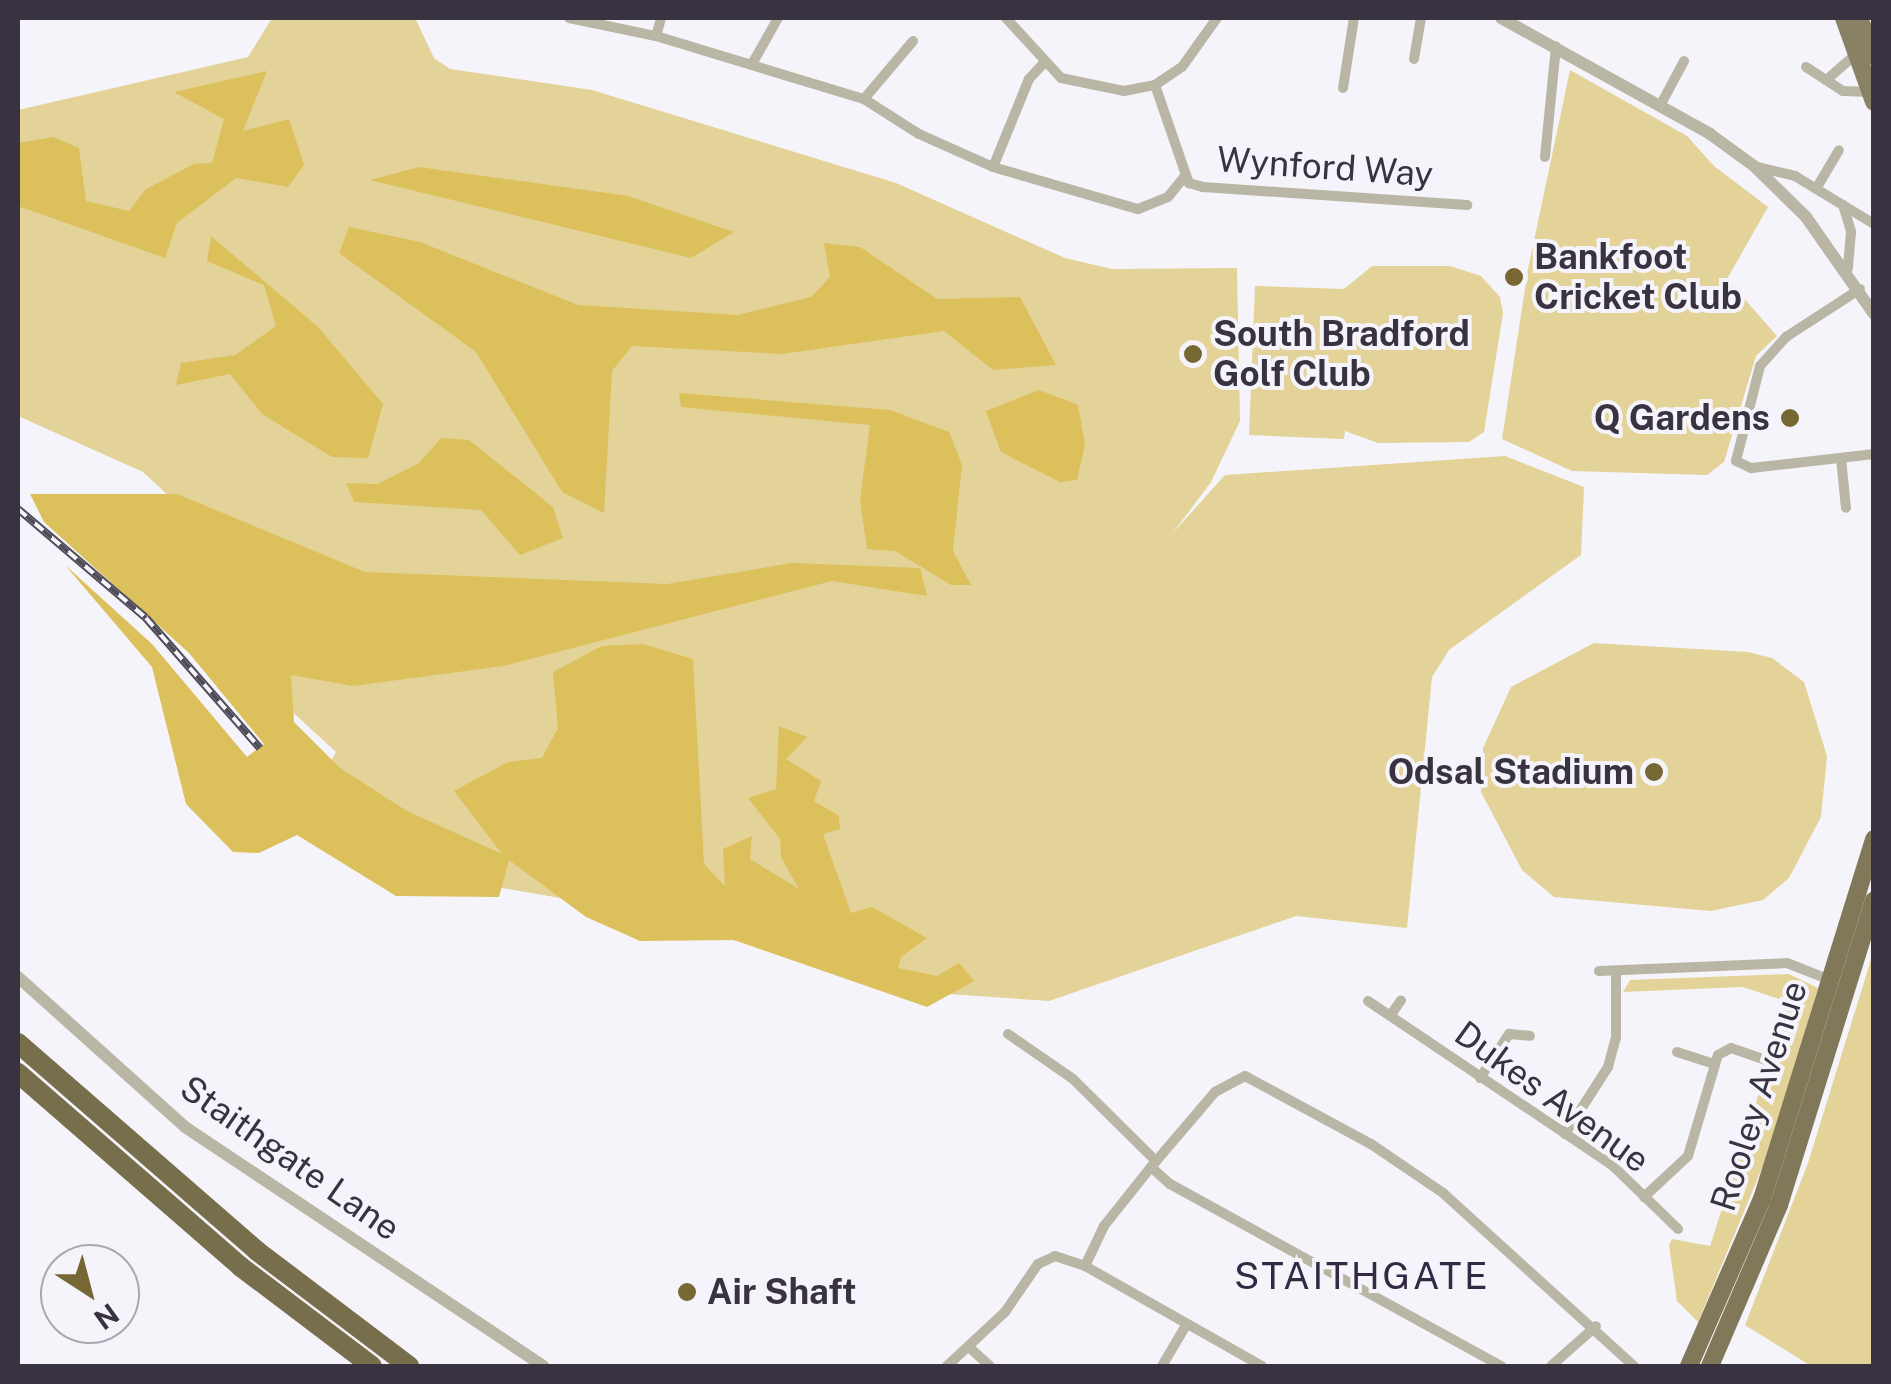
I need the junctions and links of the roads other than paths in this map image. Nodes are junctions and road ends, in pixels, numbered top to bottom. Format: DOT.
graph roads {
  1 [pos="569,18"];
  2 [pos="661,18"];
  3 [pos="778,18"];
  4 [pos="1006,18"];
  5 [pos="1217,18"];
  6 [pos="1354,18"];
  7 [pos="1422,18"];
  8 [pos="1501,18"];
  9 [pos="1844,18"];
  10 [pos="1859,18"];
  11 [pos="656,36"];
  12 [pos="913,42"];
  13 [pos="1556,46"];
  14 [pos="1864,55"];
  15 [pos="1414,59"];
  16 [pos="1684,61"];
  17 [pos="752,64"];
  18 [pos="1042,64"];
  19 [pos="1806,67"];
  20 [pos="1826,80"];
  21 [pos="1154,85"];
  22 [pos="1344,88"];
  23 [pos="1872,97"];
  24 [pos="864,99"];
  25 [pos="1660,106"];
  26 [pos="1839,150"];
  27 [pos="1545,158"];
  28 [pos="1754,166"];
  29 [pos="993,167"];
  30 [pos="1186,174"];
  31 [pos="1816,189"];
  32 [pos="1468,205"];
  33 [pos="1843,206"];
  34 [pos="1874,224"];
  35 [pos="1848,269"];
  36 [pos="1860,290"];
  37 [pos="1874,314"];
  38 [pos="1874,454"];
  39 [pos="1840,458"];
  40 [pos="1846,508"];
  41 [pos="1874,839"];
  42 [pos="1874,900"];
  43 [pos="1599,971"];
  44 [pos="1616,971"];
  45 [pos="18,977"];
  46 [pos="1831,980"];
  47 [pos="1401,1000"];
  48 [pos="1368,1001"];
  49 [pos="1390,1016"];
  50 [pos="1008,1034"];
  51 [pos="1530,1036"];
  52 [pos="18,1043"];
  53 [pos="1677,1052"];
  54 [pos="1765,1060"];
  55 [pos="1715,1064"];
  56 [pos="18,1073"];
  57 [pos="1480,1078"];
  58 [pos="1565,1134"];
  59 [pos="1154,1164"];
  60 [pos="1644,1197"];
  61 [pos="1678,1230"];
  62 [pos="1085,1266"];
  63 [pos="1596,1326"];
  64 [pos="1185,1327"];
  65 [pos="972,1349"];
  66 [pos="372,1366"];
  67 [pos="409,1366"];
  68 [pos="544,1366"];
  69 [pos="947,1366"];
  70 [pos="990,1366"];
  71 [pos="1162,1366"];
  72 [pos="1262,1366"];
  73 [pos="1501,1366"];
  74 [pos="1550,1366"];
  75 [pos="1634,1366"];
  76 [pos="1689,1366"];
  77 [pos="1710,1366"];
  1 -- 11 [label="street"];
  2 -- 11 [label="street"];
  3 -- 17 [label="street"];
  4 -- 18 [label="street"];
  5 -- 21 [label="street"];
  6 -- 22 [label="street"];
  7 -- 15 [label="street"];
  8 -- 13 [label="street"];
  9 -- 14 [label="main road"];
  10 -- 14 [label="main road"];
  11 -- 17 [label="street"];
  12 -- 24 [label="street"];
  13 -- 25 [label="street"];
  13 -- 27 [label="street"];
  14 -- 20 [label="street"];
  14 -- 23 [label="main road"];
  16 -- 25 [label="street"];
  17 -- 24 [label="street"];
  18 -- 21 [label="street"];
  18 -- 29 [label="street"];
  19 -- 20 [label="street"];
  20 -- 23 [label="street"];
  21 -- 30 [label="street"];
  24 -- 29 [label="street"];
  25 -- 28 [label="street"];
  26 -- 31 [label="street"];
  28 -- 31 [label="street"];
  28 -- 35 [label="street"];
  29 -- 30 [label="street"];
  30 -- 32 [label="street, Wynford Way"];
  31 -- 33 [label="street"];
  33 -- 34 [label="street"];
  33 -- 35 [label="street"];
  35 -- 36 [label="street"];
  36 -- 37 [label="street"];
  36 -- 39 [label="street"];
  38 -- 39 [label="street"];
  39 -- 40 [label="street"];
  41 -- 46 [label="highway, Rooley Avenue"];
  42 -- 77 [label="highway, Rooley Avenue"];
  43 -- 44 [label="street"];
  44 -- 46 [label="street"];
  44 -- 58 [label="street"];
  45 -- 68 [label="street, Staithgate Lane"];
  46 -- 76 [label="highway, Rooley Avenue"];
  47 -- 49 [label="street"];
  48 -- 49 [label="street, Dukes Avenue"];
  49 -- 57 [label="street, Dukes Avenue"];
  50 -- 59 [label="street"];
  51 -- 57 [label="street"];
  52 -- 67 [label="highway"];
  53 -- 55 [label="street"];
  54 -- 55 [label="street"];
  55 -- 60 [label="street"];
  56 -- 66 [label="highway"];
  57 -- 58 [label="street, Dukes Avenue"];
  58 -- 60 [label="street, Dukes Avenue"];
  59 -- 62 [label="street"];
  59 -- 63 [label="street"];
  59 -- 73 [label="street"];
  60 -- 61 [label="street, Dukes Avenue"];
  62 -- 64 [label="street"];
  62 -- 65 [label="street"];
  63 -- 74 [label="street"];
  63 -- 75 [label="street"];
  64 -- 71 [label="street"];
  64 -- 72 [label="street"];
  65 -- 69 [label="street"];
  65 -- 70 [label="street"];
}
